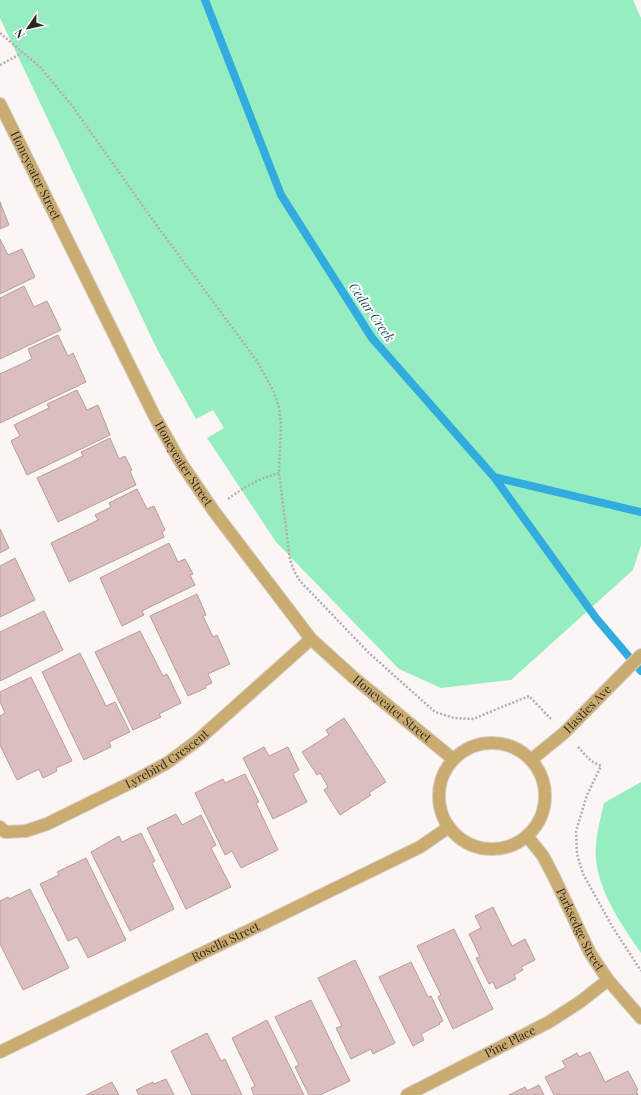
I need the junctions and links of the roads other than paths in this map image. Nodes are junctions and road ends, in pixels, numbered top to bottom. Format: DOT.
graph roads {
  1 [pos="0,104"];
  2 [pos="311,639"];
  3 [pos="641,655"];
  4 [pos="453,759"];
  5 [pos="531,760"];
  6 [pos="0,827"];
  7 [pos="449,827"];
  8 [pos="527,836"];
  9 [pos="608,980"];
  10 [pos="641,1018"];
  11 [pos="0,1052"];
  12 [pos="407,1095"];
  1 -- 2 [label="street, Honeyeater Street"];
  2 -- 4 [label="street, Honeyeater Street"];
  2 -- 6 [label="street, Lyrebird Crescent"];
  3 -- 5 [label="street, Hasties Ave"];
  4 -- 5 [label="street"];
  4 -- 7 [label="street"];
  5 -- 8 [label="street"];
  7 -- 8 [label="street"];
  7 -- 11 [label="street, Rosella Street"];
  8 -- 9 [label="street, Parksedge Street"];
  9 -- 10 [label="street, Parksedge Street"];
  9 -- 12 [label="street, Pine Place"];
}
